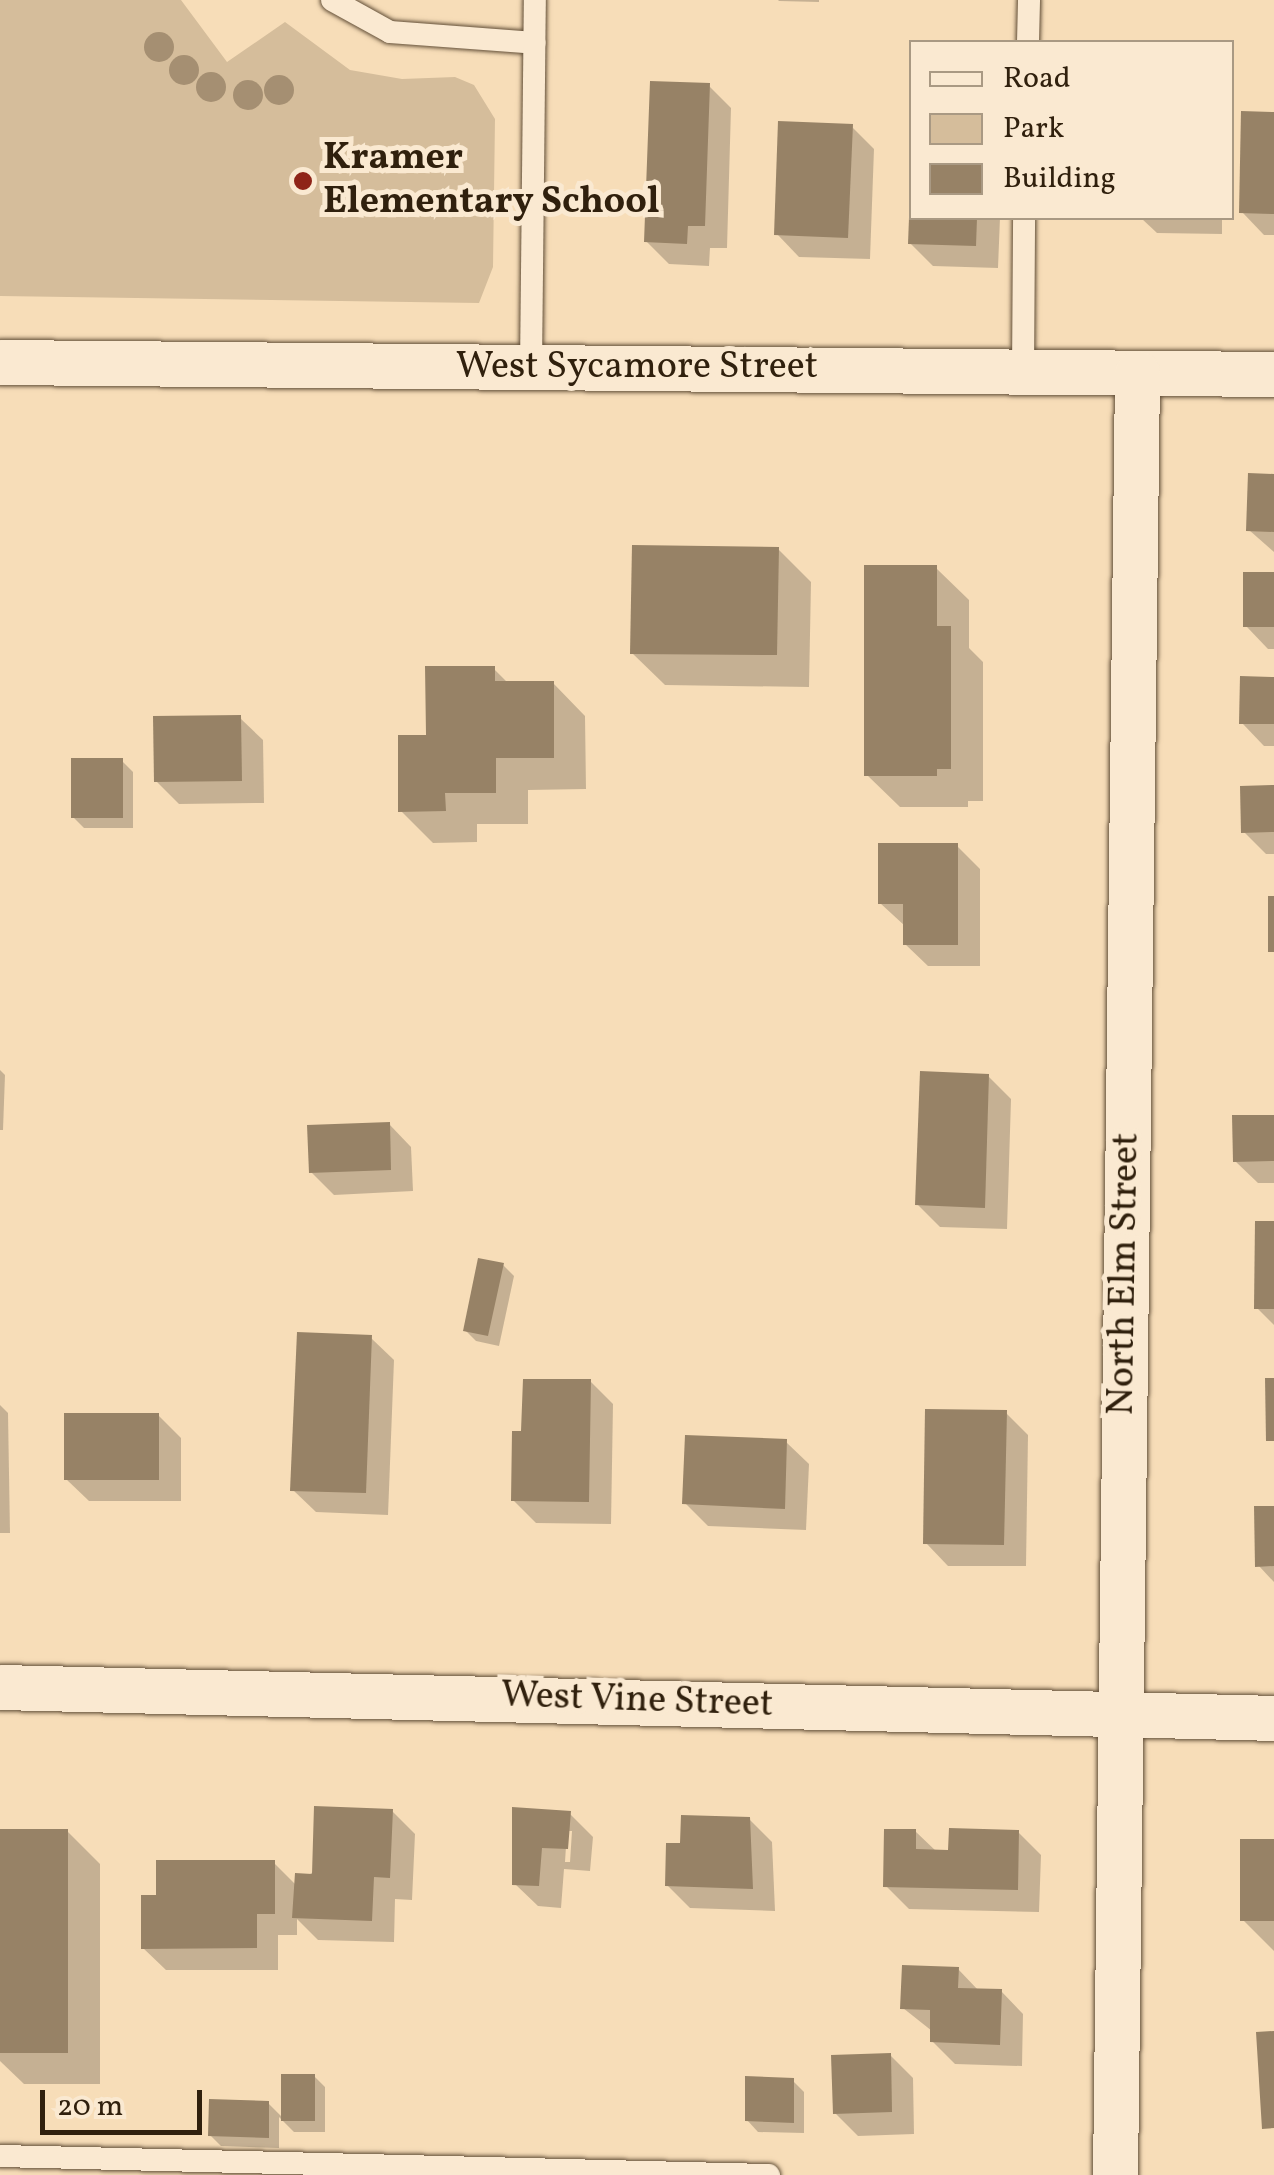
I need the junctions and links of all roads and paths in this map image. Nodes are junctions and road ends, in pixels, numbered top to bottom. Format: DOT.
graph roads {
  1 [pos="332,0"];
  2 [pos="535,0"];
  3 [pos="1029,0"];
  4 [pos="1028,40"];
  5 [pos="535,44"];
  6 [pos="1024,220"];
  7 [pos="0,362"];
  8 [pos="531,367"];
  9 [pos="1023,372"];
  10 [pos="1138,372"];
  11 [pos="1274,374"];
  12 [pos="0,1687"];
  13 [pos="1119,1715"];
  14 [pos="1274,1718"];
  15 [pos="0,2156"];
  16 [pos="761,2175"];
  17 [pos="769,2175"];
  18 [pos="1115,2175"];
  1 -- 5 [label="lane"];
  2 -- 5 [label="lane"];
  3 -- 4 [label="lane"];
  5 -- 8 [label="lane"];
  6 -- 9 [label="lane"];
  7 -- 8 [label="street, West Sycamore Street"];
  8 -- 9 [label="street, West Sycamore Street"];
  9 -- 10 [label="street, West Sycamore Street"];
  10 -- 11 [label="street, West Sycamore Street"];
  10 -- 13 [label="street, North Elm Street"];
  12 -- 13 [label="street, West Vine Street"];
  13 -- 14 [label="street, West Vine Street"];
  13 -- 18 [label="street, North Elm Street"];
  15 -- 16 [label="lane"];
  16 -- 17 [label="lane"];
}
